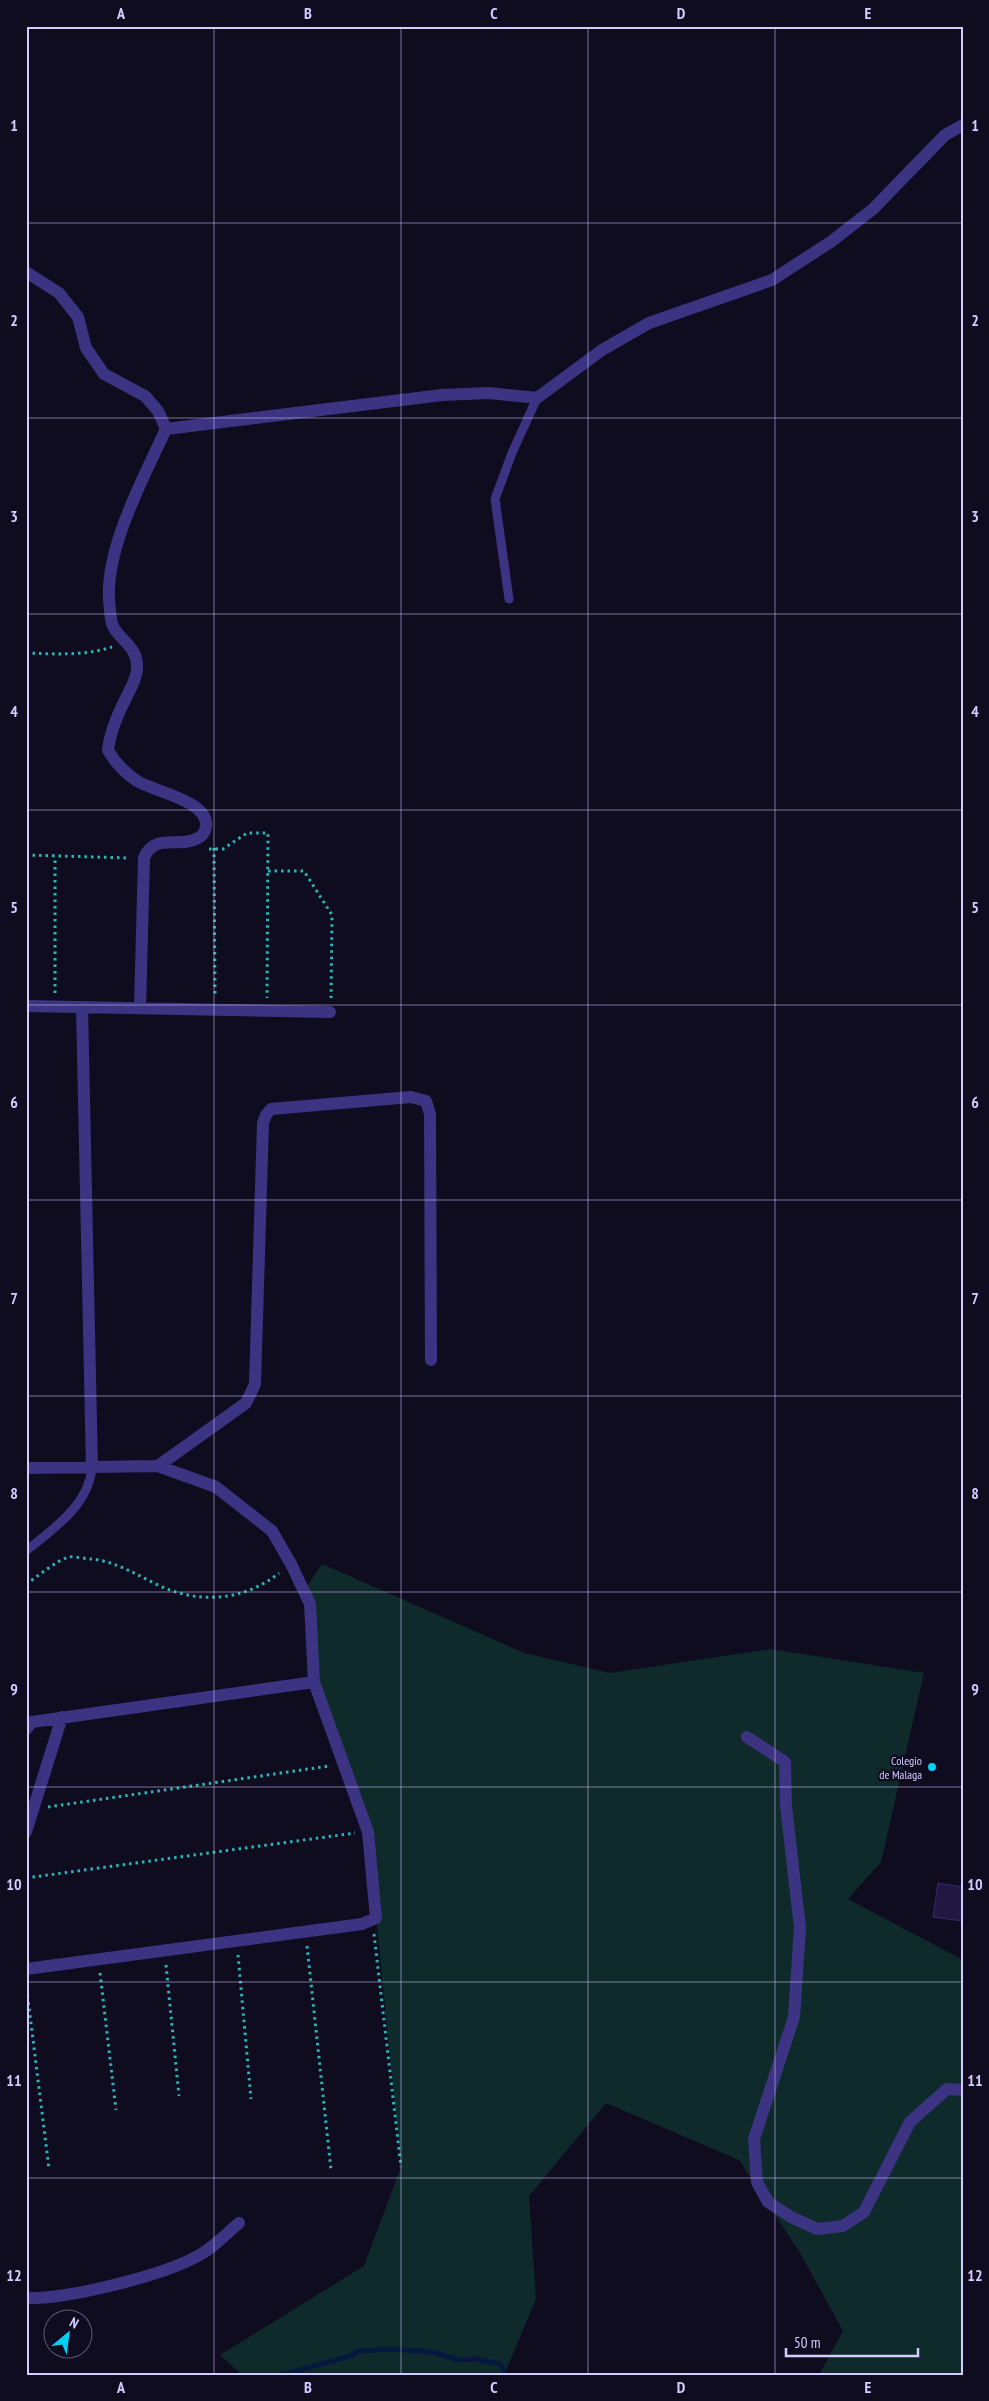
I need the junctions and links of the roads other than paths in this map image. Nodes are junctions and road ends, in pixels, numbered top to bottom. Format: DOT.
graph roads {
  1 [pos="963,126"];
  2 [pos="26,272"];
  3 [pos="537,398"];
  4 [pos="166,429"];
  5 [pos="509,599"];
  6 [pos="26,1006"];
  7 [pos="82,1007"];
  8 [pos="140,1008"];
  9 [pos="330,1012"];
  10 [pos="430,1360"];
  11 [pos="158,1466"];
  12 [pos="26,1468"];
  13 [pos="92,1468"];
  14 [pos="26,1551"];
  15 [pos="314,1682"];
  16 [pos="62,1717"];
  17 [pos="26,1729"];
  18 [pos="747,1738"];
  19 [pos="26,1832"];
  20 [pos="26,1969"];
  21 [pos="963,2090"];
  22 [pos="239,2223"];
  23 [pos="26,2298"];
  1 -- 3 [label="street"];
  2 -- 4 [label="street"];
  3 -- 4 [label="street"];
  3 -- 5 [label="lane"];
  4 -- 8 [label="street"];
  6 -- 7 [label="street"];
  7 -- 8 [label="street"];
  7 -- 13 [label="street"];
  8 -- 9 [label="street"];
  10 -- 11 [label="street"];
  11 -- 13 [label="street"];
  11 -- 15 [label="street"];
  12 -- 13 [label="street"];
  13 -- 14 [label="lane"];
  15 -- 16 [label="street"];
  15 -- 20 [label="street"];
  16 -- 17 [label="street"];
  16 -- 19 [label="street"];
  18 -- 21 [label="street"];
  22 -- 23 [label="street"];
}
